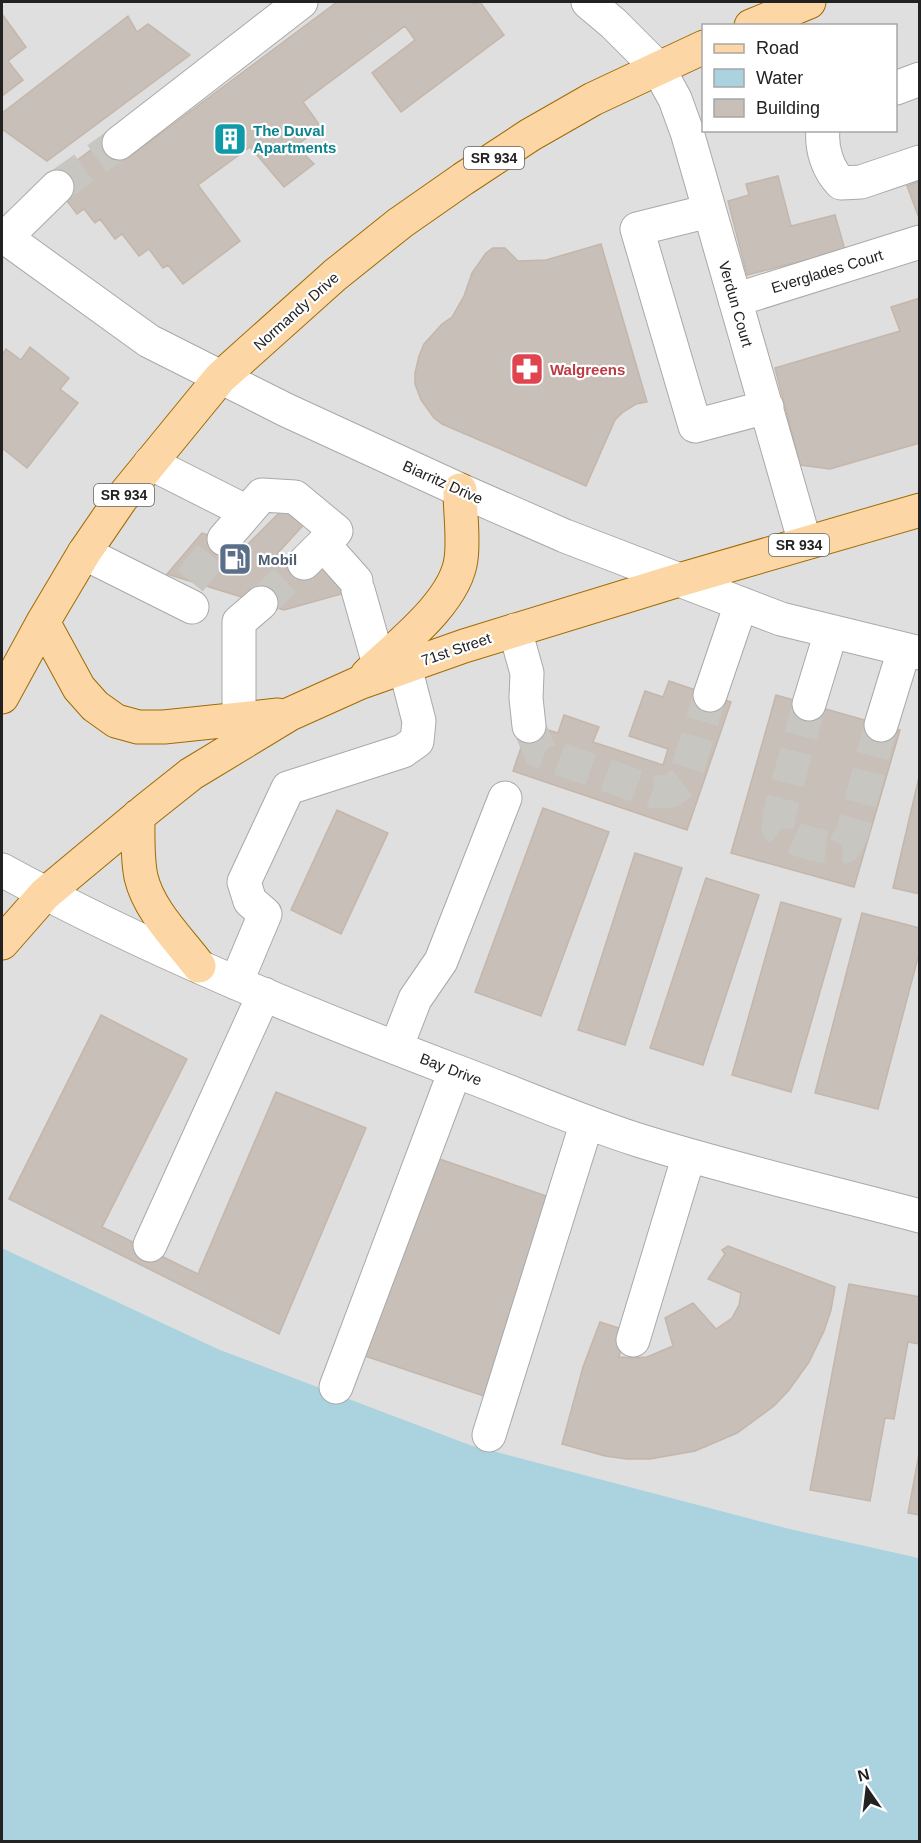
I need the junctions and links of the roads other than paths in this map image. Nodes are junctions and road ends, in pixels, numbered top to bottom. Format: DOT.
graph roads {
  1 [pos="301,2"];
  2 [pos="588,2"];
  3 [pos="809,2"];
  4 [pos="756,24"];
  5 [pos="702,48"];
  6 [pos="658,68"];
  7 [pos="920,79"];
  8 [pos="897,87"];
  9 [pos="823,132"];
  10 [pos="119,143"];
  11 [pos="920,162"];
  12 [pos="57,187"];
  13 [pos="709,211"];
  14 [pos="3,237"];
  15 [pos="920,242"];
  16 [pos="735,300"];
  17 [pos="220,378"];
  18 [pos="767,407"];
  19 [pos="150,463"];
  20 [pos="460,490"];
  21 [pos="920,510"];
  22 [pos="247,512"];
  23 [pos="224,539"];
  24 [pos="805,543"];
  25 [pos="84,553"];
  26 [pos="679,580"];
  27 [pos="741,604"];
  28 [pos="43,621"];
  29 [pos="515,630"];
  30 [pos="831,633"];
  31 [pos="911,651"];
  32 [pos="381,671"];
  33 [pos="710,695"];
  34 [pos="2,697"];
  35 [pos="809,704"];
  36 [pos="290,714"];
  37 [pos="239,719"];
  38 [pos="881,724"];
  39 [pos="529,726"];
  40 [pos="505,798"];
  41 [pos="138,816"];
  42 [pos="2,870"];
  43 [pos="45,894"];
  44 [pos="2,942"];
  45 [pos="199,966"];
  46 [pos="250,988"];
  47 [pos="396,1048"];
  48 [pos="455,1071"];
  49 [pos="587,1122"];
  50 [pos="689,1155"];
  51 [pos="920,1216"];
  52 [pos="150,1245"];
  53 [pos="633,1340"];
  54 [pos="336,1387"];
  55 [pos="489,1435"];
  1 -- 10 [label="street"];
  2 -- 6 [label="street, Verdun Court"];
  3 -- 4 [label="main road"];
  5 -- 6 [label="main road, Normandy Drive / SR 934"];
  6 -- 13 [label="street, Verdun Court"];
  6 -- 17 [label="main road, Normandy Drive / SR 934"];
  7 -- 8 [label="street"];
  9 -- 11 [label="street"];
  12 -- 14 [label="street"];
  13 -- 16 [label="street, Verdun Court"];
  13 -- 18 [label="street"];
  14 -- 17 [label="street, Biarritz Drive"];
  15 -- 16 [label="street, Everglades Court"];
  16 -- 18 [label="street, Verdun Court"];
  17 -- 19 [label="main road, Normandy Drive / SR 934"];
  17 -- 20 [label="street, Biarritz Drive"];
  18 -- 24 [label="street, Verdun Court"];
  19 -- 22 [label="street"];
  19 -- 25 [label="main road, Normandy Drive / SR 934"];
  20 -- 26 [label="street, Biarritz Drive"];
  20 -- 32 [label="main road"];
  21 -- 24 [label="main road, 71st Street / SR 934"];
  22 -- 23 [label="street"];
  22 -- 32 [label="street"];
  24 -- 26 [label="main road, 71st Street / SR 934"];
  25 -- 28 [label="main road, Normandy Drive / SR 934"];
  25 -- 37 [label="street"];
  26 -- 27 [label="street, Biarritz Drive"];
  26 -- 29 [label="main road, 71st Street / SR 934"];
  27 -- 30 [label="street, Biarritz Drive"];
  27 -- 33 [label="street"];
  28 -- 34 [label="main road, Normandy Drive / SR 934"];
  28 -- 37 [label="main road"];
  29 -- 32 [label="main road, 71st Street / SR 934"];
  29 -- 39 [label="street"];
  30 -- 31 [label="street, Biarritz Drive"];
  30 -- 35 [label="street"];
  31 -- 38 [label="street"];
  32 -- 36 [label="main road, 71st Street / SR 934"];
  32 -- 46 [label="street"];
  36 -- 37 [label="main road"];
  36 -- 41 [label="main road, 71st Street / SR 934"];
  40 -- 47 [label="street"];
  41 -- 43 [label="main road, 71st Street / SR 934"];
  41 -- 45 [label="main road"];
  42 -- 43 [label="street, Bay Drive"];
  43 -- 44 [label="main road, SR 934"];
  43 -- 45 [label="street, Bay Drive"];
  45 -- 46 [label="street, Bay Drive"];
  46 -- 47 [label="street, Bay Drive"];
  46 -- 52 [label="street"];
  47 -- 48 [label="street, Bay Drive"];
  48 -- 49 [label="street, Bay Drive"];
  48 -- 54 [label="street"];
  49 -- 50 [label="street, Bay Drive"];
  49 -- 55 [label="street"];
  50 -- 51 [label="street, Bay Drive"];
  50 -- 53 [label="street"];
}
